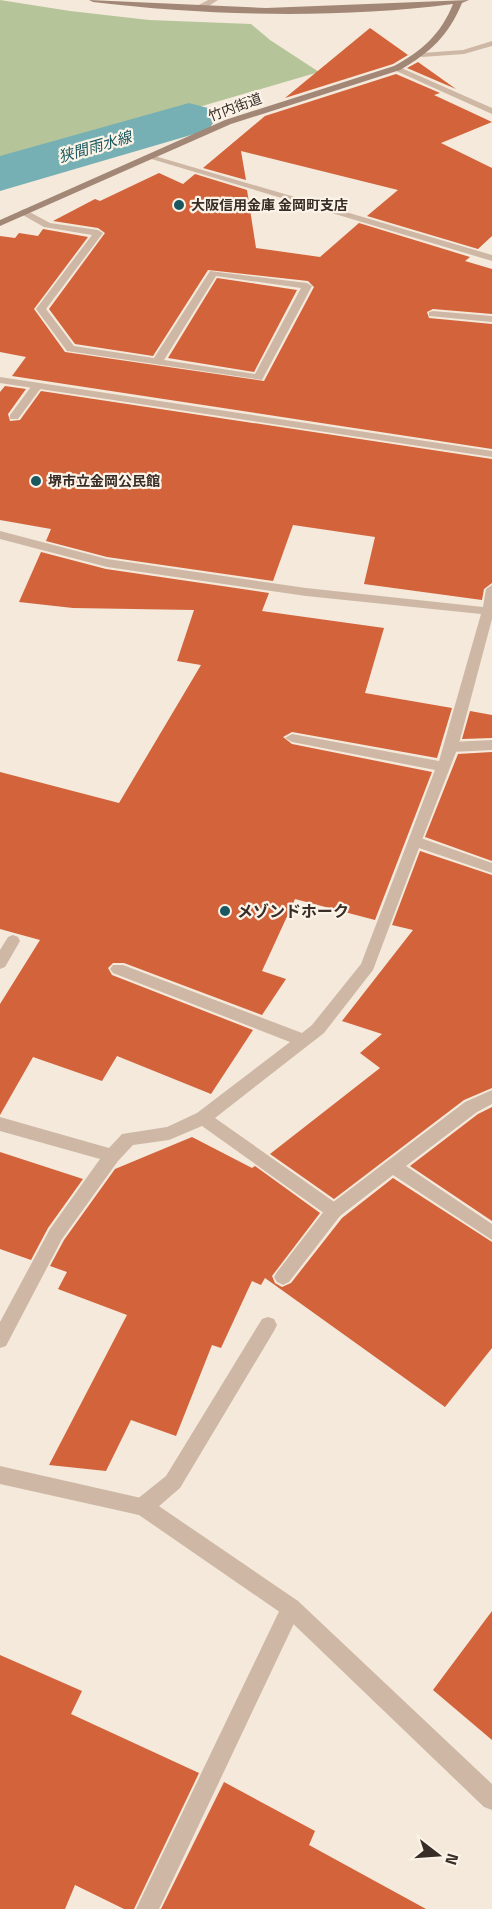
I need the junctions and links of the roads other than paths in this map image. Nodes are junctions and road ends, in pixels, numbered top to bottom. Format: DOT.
graph roads {
  1 [pos="93,0"];
  2 [pos="214,0"];
  3 [pos="462,0"];
  4 [pos="198,9"];
  5 [pos="492,43"];
  6 [pos="422,55"];
  7 [pos="397,68"];
  8 [pos="492,111"];
  9 [pos="151,156"];
  10 [pos="24,212"];
  11 [pos="0,223"];
  12 [pos="492,258"];
  13 [pos="433,314"];
  14 [pos="492,319"];
  15 [pos="157,362"];
  16 [pos="0,380"];
  17 [pos="37,386"];
  18 [pos="14,417"];
  19 [pos="492,454"];
  20 [pos="0,535"];
  21 [pos="492,589"];
  22 [pos="490,611"];
  23 [pos="292,738"];
  24 [pos="492,746"];
  25 [pos="451,747"];
  26 [pos="444,767"];
  27 [pos="415,841"];
  28 [pos="492,868"];
  29 [pos="13,941"];
  30 [pos="0,963"];
  31 [pos="118,969"];
  32 [pos="303,1040"];
  33 [pos="492,1097"];
  34 [pos="204,1118"];
  35 [pos="0,1124"];
  36 [pos="112,1156"];
  37 [pos="393,1166"];
  38 [pos="334,1211"];
  39 [pos="492,1233"];
  40 [pos="283,1277"];
  41 [pos="268,1325"];
  42 [pos="0,1340"];
  43 [pos="0,1475"];
  44 [pos="143,1507"];
  45 [pos="291,1608"];
  46 [pos="492,1799"];
  47 [pos="147,1909"];
  1 -- 4 [label="street"];
  2 -- 4 [label="street"];
  3 -- 4 [label="street"];
  3 -- 6 [label="street, 竹内街道"];
  5 -- 6 [label="street"];
  6 -- 7 [label="street, 竹内街道"];
  7 -- 8 [label="street"];
  7 -- 9 [label="street, 竹内街道"];
  9 -- 10 [label="street, 竹内街道"];
  9 -- 12 [label="street"];
  10 -- 11 [label="street, 竹内街道"];
  10 -- 15 [label="street"];
  13 -- 14 [label="street"];
  15 -- 15 [label="street"];
  16 -- 17 [label="street"];
  17 -- 18 [label="street"];
  17 -- 19 [label="street"];
  20 -- 22 [label="street"];
  21 -- 22 [label="street"];
  22 -- 25 [label="street"];
  23 -- 26 [label="street"];
  24 -- 25 [label="street"];
  25 -- 26 [label="street"];
  26 -- 27 [label="street"];
  27 -- 28 [label="street"];
  27 -- 32 [label="street"];
  29 -- 30 [label="street"];
  31 -- 32 [label="street"];
  32 -- 34 [label="street"];
  33 -- 37 [label="street"];
  34 -- 36 [label="street"];
  34 -- 38 [label="street"];
  35 -- 36 [label="street"];
  36 -- 42 [label="street"];
  37 -- 38 [label="street"];
  37 -- 39 [label="street"];
  38 -- 40 [label="street"];
  41 -- 44 [label="street"];
  43 -- 44 [label="street"];
  44 -- 45 [label="street"];
  45 -- 46 [label="street"];
  45 -- 47 [label="street"];
}
